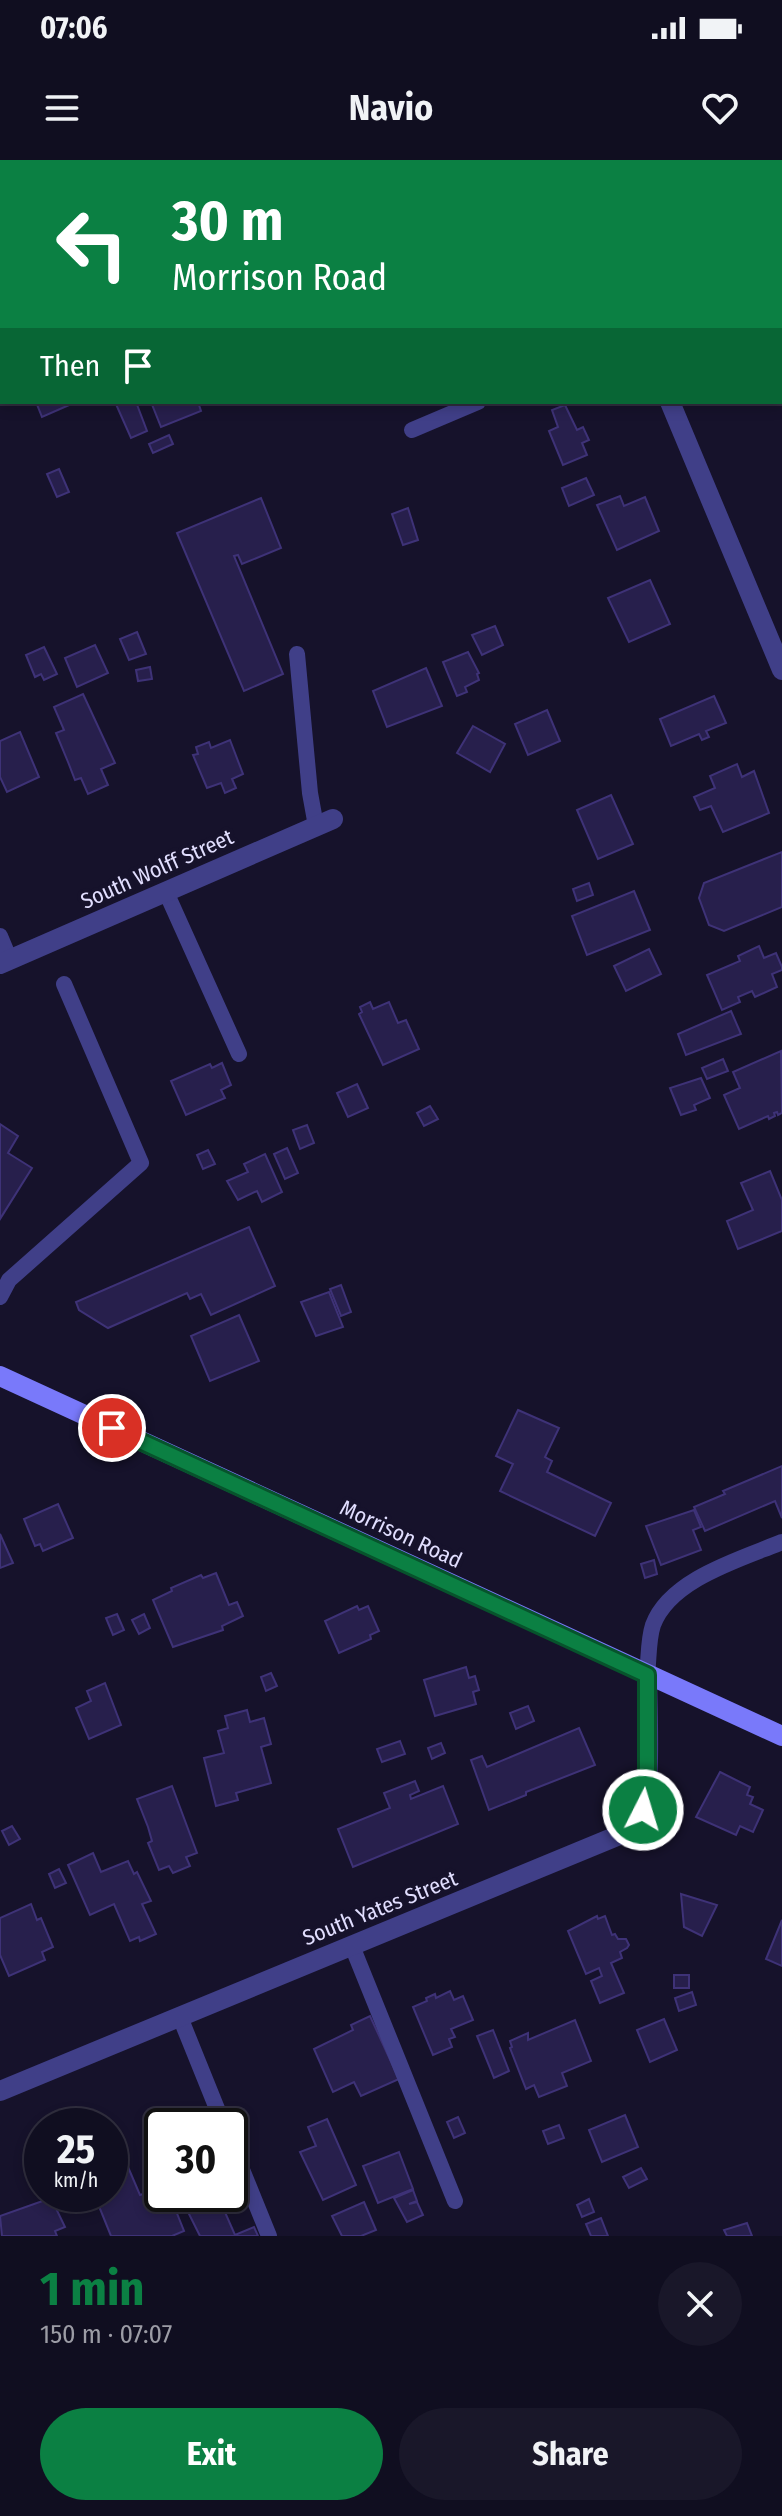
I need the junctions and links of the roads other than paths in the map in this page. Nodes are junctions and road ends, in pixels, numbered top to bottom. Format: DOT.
graph roads {
  1 [pos="473,404"];
  2 [pos="671,404"];
  3 [pos="412,430"];
  4 [pos="297,654"];
  5 [pos="782,670"];
  6 [pos="325,822"];
  7 [pos="166,892"];
  8 [pos="0,936"];
  9 [pos="5,962"];
  10 [pos="64,984"];
  11 [pos="239,1054"];
  12 [pos="0,1297"];
  13 [pos="0,1376"];
  14 [pos="782,1542"];
  15 [pos="647,1675"];
  16 [pos="782,1736"];
  17 [pos="352,1946"];
  18 [pos="180,2017"];
  19 [pos="0,2091"];
  20 [pos="217,2108"];
  21 [pos="248,2184"];
  22 [pos="455,2201"];
  23 [pos="269,2236"];
  1 -- 3 [label="lane"];
  2 -- 5 [label="street"];
  4 -- 6 [label="lane"];
  6 -- 7 [label="street, South Wolff Street"];
  7 -- 9 [label="street, South Wolff Street"];
  7 -- 11 [label="lane"];
  8 -- 9 [label="lane"];
  10 -- 12 [label="lane"];
  13 -- 15 [label="main road, Morrison Road"];
  14 -- 15 [label="lane"];
  15 -- 16 [label="main road, Morrison Road"];
  15 -- 17 [label="street, South Yates Street"];
  17 -- 18 [label="street, South Yates Street"];
  17 -- 22 [label="lane"];
  18 -- 19 [label="street, South Yates Street"];
  18 -- 20 [label="lane"];
  21 -- 23 [label="lane"];
}
